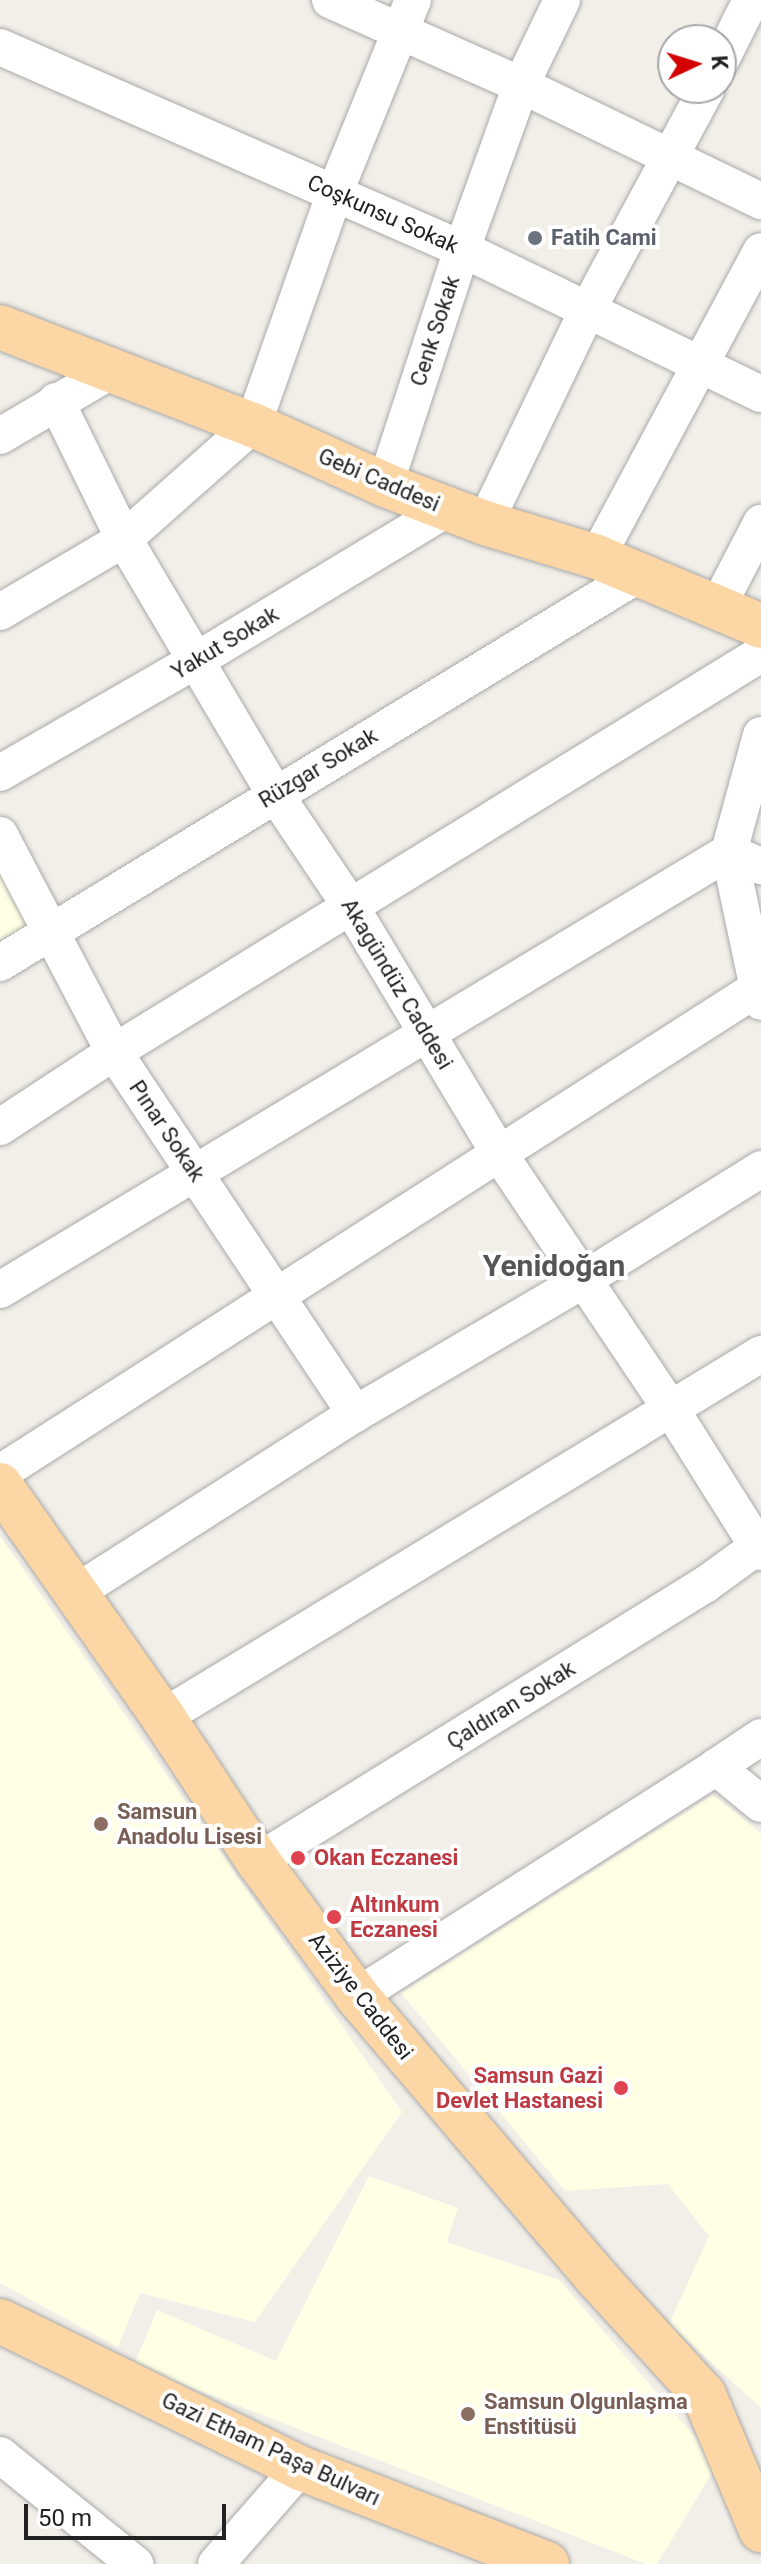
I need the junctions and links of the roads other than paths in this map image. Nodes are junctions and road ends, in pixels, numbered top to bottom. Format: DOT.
graph roads {
  1 [pos="330,0"];
  2 [pos="562,0"];
  3 [pos="751,0"];
  4 [pos="407,16"];
  5 [pos="737,28"];
  6 [pos="0,47"];
  7 [pos="521,85"];
  8 [pos="699,104"];
  9 [pos="671,159"];
  10 [pos="335,192"];
  11 [pos="761,201"];
  12 [pos="462,249"];
  13 [pos="761,251"];
  14 [pos="587,311"];
  15 [pos="0,327"];
  16 [pos="698,364"];
  17 [pos="111,371"];
  18 [pos="761,394"];
  19 [pos="56,401"];
  20 [pos="253,425"];
  21 [pos="0,436"];
  22 [pos="385,485"];
  23 [pos="466,516"];
  24 [pos="761,523"];
  25 [pos="124,539"];
  26 [pos="597,557"];
  27 [pos="638,575"];
  28 [pos="717,608"];
  29 [pos="0,612"];
  30 [pos="761,626"];
  31 [pos="761,654"];
  32 [pos="195,661"];
  33 [pos="761,735"];
  34 [pos="0,773"];
  35 [pos="275,794"];
  36 [pos="0,835"];
  37 [pos="745,859"];
  38 [pos="351,907"];
  39 [pos="51,935"];
  40 [pos="0,963"];
  41 [pos="759,995"];
  42 [pos="427,1032"];
  43 [pos="114,1052"];
  44 [pos="0,1127"];
  45 [pos="498,1152"];
  46 [pos="761,1169"];
  47 [pos="193,1170"];
  48 [pos="583,1280"];
  49 [pos="0,1290"];
  50 [pos="275,1294"];
  51 [pos="761,1354"];
  52 [pos="671,1409"];
  53 [pos="355,1414"];
  54 [pos="0,1473"];
  55 [pos="0,1485"];
  56 [pos="760,1547"];
  57 [pos="75,1593"];
  58 [pos="163,1717"];
  59 [pos="761,1737"];
  60 [pos="716,1767"];
  61 [pos="761,1804"];
  62 [pos="258,1861"];
  63 [pos="357,1996"];
  64 [pos="0,2321"];
  65 [pos="704,2395"];
  66 [pos="761,2449"];
  67 [pos="2,2461"];
  68 [pos="300,2468"];
  69 [pos="761,2530"];
  70 [pos="520,2560"];
  71 [pos="135,2564"];
  72 [pos="216,2564"];
  1 -- 4 [label="street"];
  2 -- 7 [label="street, Cenk Sokak"];
  3 -- 5 [label="street"];
  4 -- 7 [label="street"];
  4 -- 10 [label="street"];
  6 -- 10 [label="street, Coşkunsu Sokak"];
  7 -- 9 [label="street"];
  7 -- 12 [label="street, Cenk Sokak"];
  8 -- 9 [label="street"];
  9 -- 11 [label="street"];
  9 -- 14 [label="street"];
  10 -- 12 [label="street, Coşkunsu Sokak"];
  10 -- 20 [label="street"];
  12 -- 14 [label="street, Coşkunsu Sokak"];
  12 -- 22 [label="street, Cenk Sokak"];
  13 -- 16 [label="street"];
  14 -- 16 [label="street, Coşkunsu Sokak"];
  14 -- 23 [label="street"];
  15 -- 17 [label="main road, Gebi Caddesi"];
  16 -- 18 [label="street, Coşkunsu Sokak"];
  16 -- 26 [label="street"];
  17 -- 19 [label="street"];
  17 -- 20 [label="main road, Gebi Caddesi"];
  19 -- 21 [label="street"];
  19 -- 25 [label="street, Akagündüz Caddesi"];
  20 -- 22 [label="main road, Gebi Caddesi"];
  20 -- 25 [label="street"];
  22 -- 23 [label="main road, Gebi Caddesi"];
  23 -- 26 [label="main road, Gebi Caddesi"];
  23 -- 32 [label="street, Yakut Sokak"];
  24 -- 28 [label="street"];
  25 -- 29 [label="street"];
  25 -- 32 [label="street, Akagündüz Caddesi"];
  26 -- 27 [label="main road, Gebi Caddesi"];
  27 -- 28 [label="main road, Gebi Caddesi"];
  27 -- 35 [label="street, Rüzgar Sokak"];
  28 -- 30 [label="main road, Gebi Caddesi"];
  31 -- 38 [label="street"];
  32 -- 34 [label="street, Yakut Sokak"];
  32 -- 35 [label="street, Akagündüz Caddesi"];
  33 -- 37 [label="street"];
  35 -- 38 [label="street, Akagündüz Caddesi"];
  35 -- 39 [label="street, Rüzgar Sokak"];
  36 -- 39 [label="street, Pınar Sokak"];
  37 -- 41 [label="street"];
  37 -- 42 [label="street"];
  38 -- 42 [label="street, Akagündüz Caddesi"];
  38 -- 43 [label="street"];
  39 -- 40 [label="street, Rüzgar Sokak"];
  39 -- 43 [label="street, Pınar Sokak"];
  41 -- 45 [label="street"];
  42 -- 45 [label="street, Akagündüz Caddesi"];
  42 -- 47 [label="street"];
  43 -- 44 [label="street"];
  43 -- 47 [label="street, Pınar Sokak"];
  45 -- 48 [label="street, Akagündüz Caddesi"];
  45 -- 50 [label="street"];
  46 -- 48 [label="street"];
  47 -- 49 [label="street"];
  47 -- 50 [label="street, Pınar Sokak"];
  48 -- 52 [label="street, Akagündüz Caddesi"];
  48 -- 53 [label="street"];
  50 -- 53 [label="street, Pınar Sokak"];
  50 -- 54 [label="street"];
  51 -- 52 [label="street"];
  52 -- 56 [label="street, Akagündüz Caddesi"];
  52 -- 58 [label="street"];
  53 -- 57 [label="street"];
  55 -- 57 [label="main road, Aziziye Caddesi"];
  56 -- 62 [label="street, Çaldıran Sokak"];
  57 -- 58 [label="main road, Aziziye Caddesi"];
  58 -- 62 [label="main road, Aziziye Caddesi"];
  59 -- 60 [label="street"];
  60 -- 61 [label="street"];
  60 -- 63 [label="street"];
  62 -- 63 [label="main road, Aziziye Caddesi"];
  63 -- 65 [label="main road, Aziziye Caddesi"];
  64 -- 68 [label="main road, Gazi Etham Paşa Bulvarı"];
  65 -- 66 [label="main road"];
  65 -- 69 [label="main road, Aziziye Caddesi"];
  67 -- 71 [label="street"];
  68 -- 70 [label="main road, Gazi Etham Paşa Bulvarı"];
  68 -- 72 [label="street"];
}
